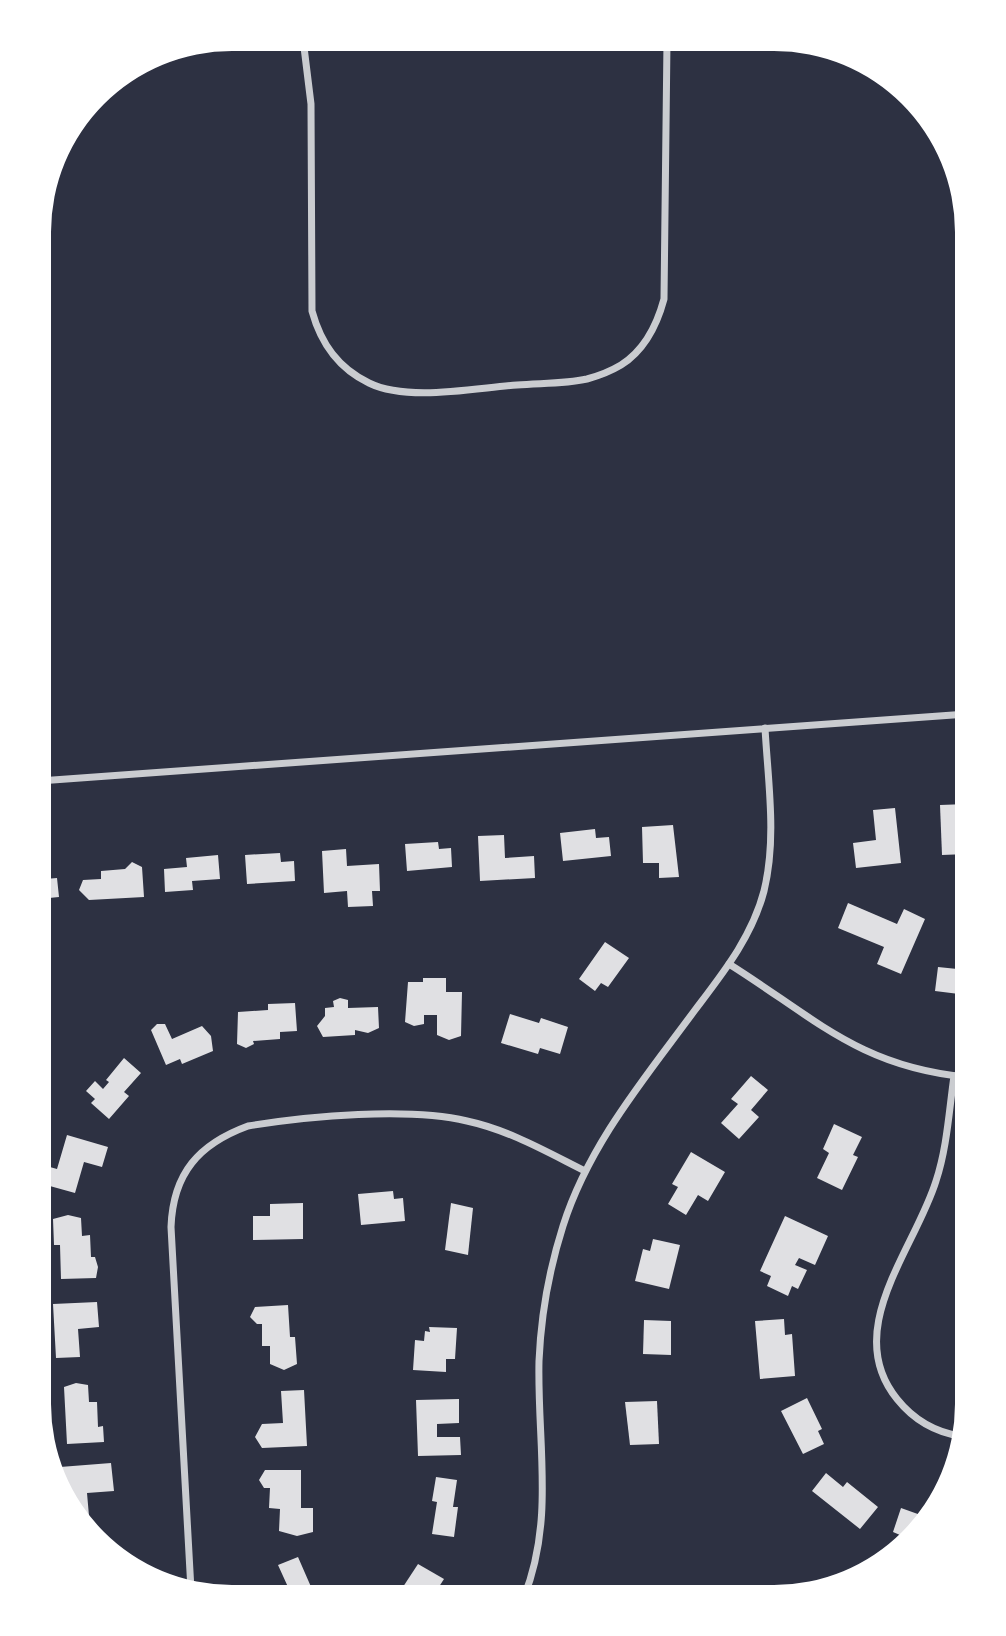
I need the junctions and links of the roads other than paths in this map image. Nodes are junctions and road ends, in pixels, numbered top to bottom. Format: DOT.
graph roads {
  1 [pos="304,51"];
  2 [pos="667,51"];
  3 [pos="955,715"];
  4 [pos="765,727"];
  5 [pos="51,780"];
  6 [pos="729,964"];
  7 [pos="954,1076"];
  8 [pos="586,1171"];
  9 [pos="953,1433"];
  10 [pos="190,1580"];
  11 [pos="527,1585"];
  1 -- 2 [label="street"];
  3 -- 4 [label="street"];
  4 -- 5 [label="street"];
  4 -- 6 [label="street"];
  6 -- 7 [label="street"];
  6 -- 8 [label="street"];
  7 -- 9 [label="street"];
  8 -- 10 [label="street"];
  8 -- 11 [label="street"];
}
